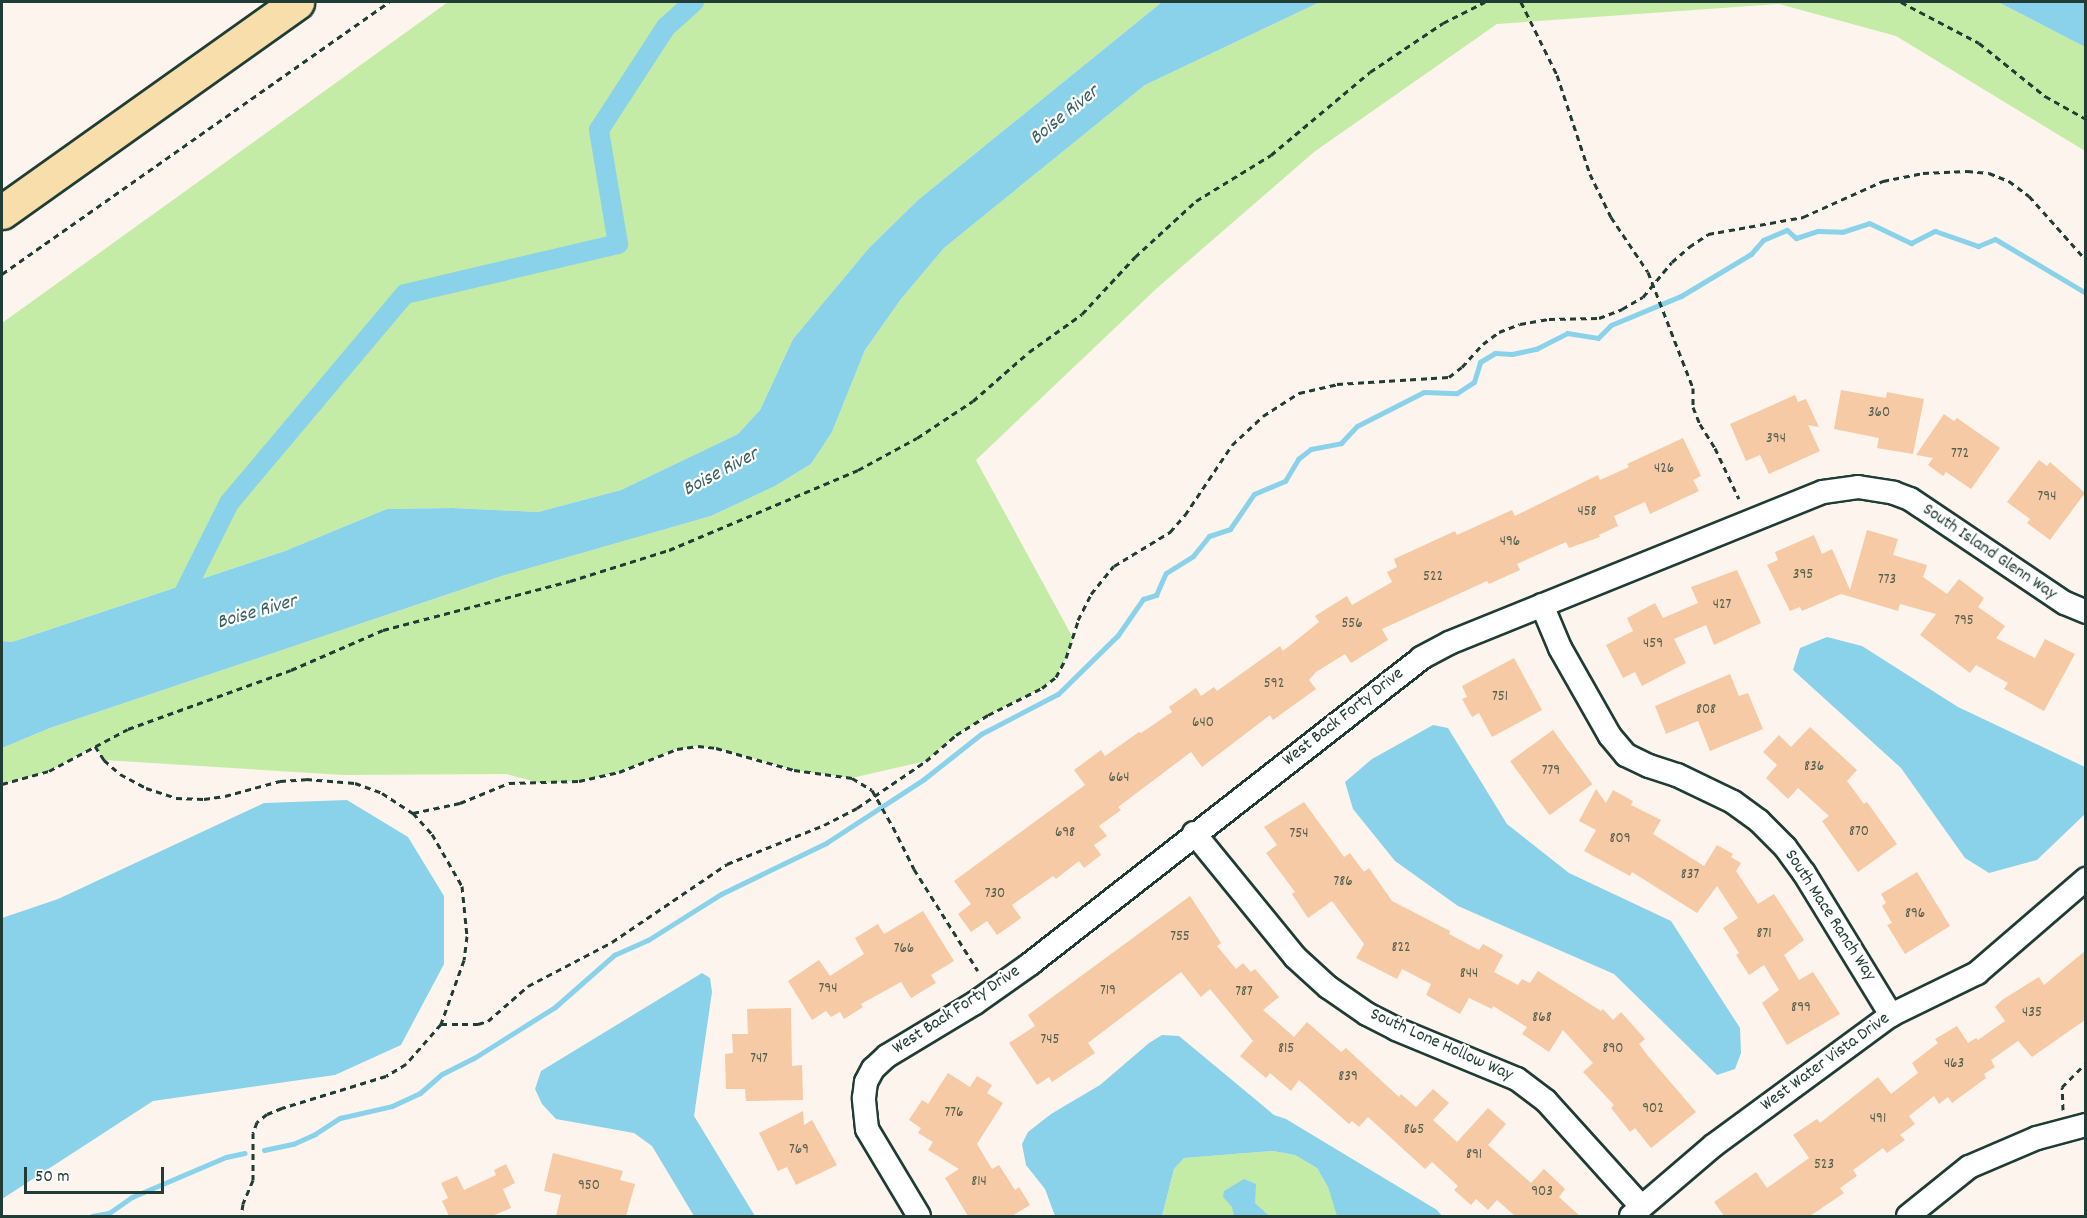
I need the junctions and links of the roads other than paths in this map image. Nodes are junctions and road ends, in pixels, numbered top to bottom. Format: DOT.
graph roads {
  1 [pos="297,2"];
  2 [pos="2,212"];
  3 [pos="1894,493"];
  4 [pos="1542,605"];
  5 [pos="2085,612"];
  6 [pos="1194,833"];
  7 [pos="2085,879"];
  8 [pos="1891,1014"];
  9 [pos="2076,1127"];
  10 [pos="1636,1211"];
  11 [pos="919,1216"];
  12 [pos="1908,1216"];
  1 -- 2 [label="main road"];
  3 -- 4 [label="street, West Back Forty Drive"];
  3 -- 5 [label="street, South Island Glenn Way"];
  4 -- 6 [label="street, West Back Forty Drive"];
  4 -- 8 [label="street, South Mace Ranch Way"];
  6 -- 10 [label="street, South Lone Hollow Way"];
  6 -- 11 [label="street, West Back Forty Drive"];
  7 -- 8 [label="street, West Water Vista Drive"];
  8 -- 10 [label="street, West Water Vista Drive"];
  9 -- 12 [label="street"];
}
